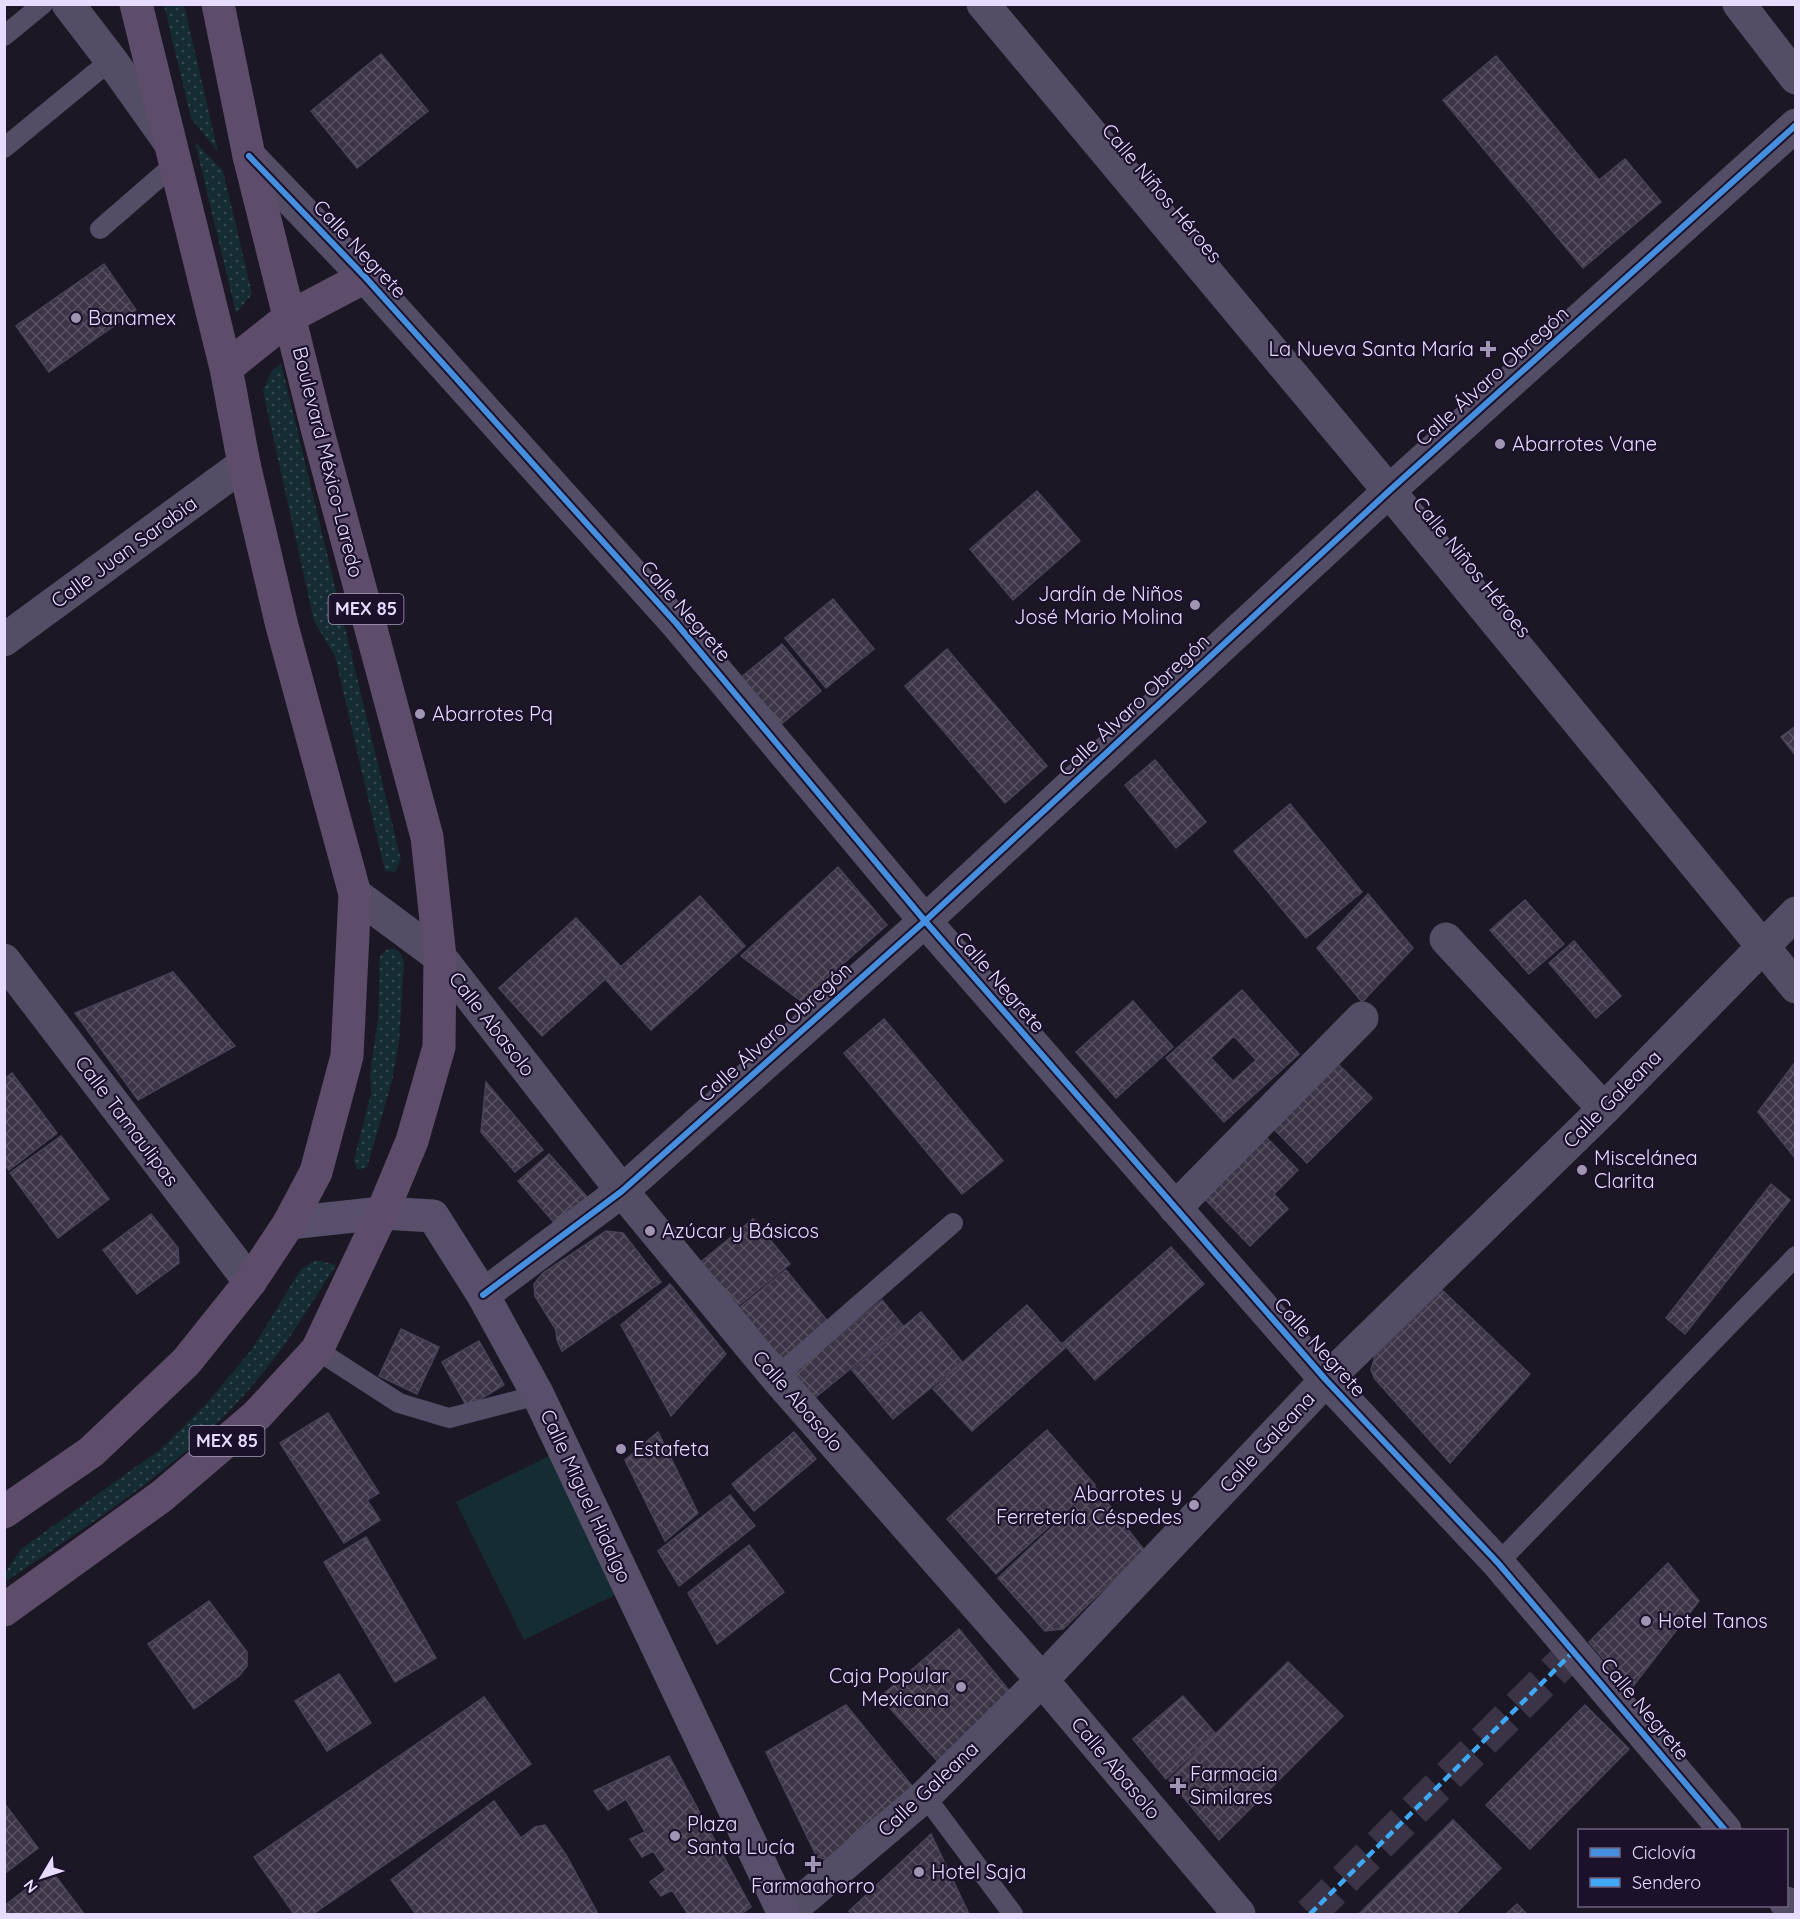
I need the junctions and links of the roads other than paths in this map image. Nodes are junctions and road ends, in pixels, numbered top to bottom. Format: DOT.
graph roads {
  1 [pos="43,4"];
  2 [pos="68,4"];
  3 [pos="136,4"];
  4 [pos="218,4"];
  5 [pos="1739,4"];
  6 [pos="998,10"];
  7 [pos="4,36"];
  8 [pos="111,60"];
  9 [pos="1796,78"];
  10 [pos="1796,124"];
  11 [pos="4,148"];
  12 [pos="174,155"];
  13 [pos="249,156"];
  14 [pos="99,229"];
  15 [pos="365,277"];
  16 [pos="291,316"];
  17 [pos="226,368"];
  18 [pos="244,464"];
  19 [pos="1389,491"];
  20 [pos="4,640"];
  21 [pos="355,894"];
  22 [pos="1796,913"];
  23 [pos="925,921"];
  24 [pos="1446,939"];
  25 [pos="1761,946"];
  26 [pos="440,957"];
  27 [pos="4,960"];
  28 [pos="1796,987"];
  29 [pos="1362,1018"];
  30 [pos="1604,1109"];
  31 [pos="622,1191"];
  32 [pos="1175,1208"];
  33 [pos="382,1213"];
  34 [pos="289,1222"];
  35 [pos="953,1223"];
  36 [pos="1796,1256"];
  37 [pos="250,1282"];
  38 [pos="483,1295"];
  39 [pos="317,1350"];
  40 [pos="776,1377"];
  41 [pos="1326,1380"];
  42 [pos="538,1395"];
  43 [pos="4,1512"];
  44 [pos="1498,1563"];
  45 [pos="4,1610"];
  46 [pos="1042,1680"];
  47 [pos="925,1796"];
  48 [pos="1724,1829"];
  49 [pos="785,1914"];
  50 [pos="1013,1914"];
  51 [pos="1239,1914"];
  1 -- 7 [label="lane"];
  2 -- 8 [label="street"];
  3 -- 12 [label="main road"];
  4 -- 13 [label="main road, Boulevard México-Laredo / MEX 85"];
  5 -- 9 [label="street"];
  6 -- 19 [label="street, Calle Niños Héroes"];
  8 -- 11 [label="lane"];
  8 -- 12 [label="street"];
  10 -- 19 [label="street, Calle Álvaro Obregón"];
  12 -- 14 [label="lane"];
  12 -- 17 [label="main road"];
  13 -- 15 [label="street, Calle Negrete"];
  13 -- 16 [label="main road, Boulevard México-Laredo / MEX 85"];
  15 -- 16 [label="main road"];
  15 -- 23 [label="street, Calle Negrete"];
  16 -- 17 [label="main road"];
  16 -- 26 [label="main road, Boulevard México-Laredo / MEX 85"];
  17 -- 18 [label="main road"];
  18 -- 20 [label="street, Calle Juan Sarabia"];
  18 -- 21 [label="main road"];
  19 -- 23 [label="street, Calle Álvaro Obregón"];
  19 -- 25 [label="street, Calle Niños Héroes"];
  21 -- 26 [label="street, Calle Abasolo"];
  21 -- 34 [label="main road"];
  22 -- 25 [label="street, Calle Galeana"];
  23 -- 31 [label="street, Calle Álvaro Obregón"];
  23 -- 32 [label="street, Calle Negrete"];
  24 -- 30 [label="street"];
  25 -- 28 [label="street, Calle Niños Héroes"];
  25 -- 30 [label="street, Calle Galeana"];
  26 -- 31 [label="street, Calle Abasolo"];
  26 -- 33 [label="main road, Boulevard México-Laredo / MEX 85"];
  27 -- 37 [label="street, Calle Tamaulipas"];
  29 -- 32 [label="street"];
  30 -- 41 [label="street, Calle Galeana"];
  31 -- 38 [label="street, Calle Álvaro Obregón"];
  31 -- 40 [label="street, Calle Abasolo"];
  32 -- 41 [label="street, Calle Negrete"];
  33 -- 34 [label="street, Calle Miguel Hidalgo"];
  33 -- 38 [label="street, Calle Miguel Hidalgo"];
  33 -- 39 [label="main road, Boulevard México-Laredo / MEX 85"];
  34 -- 37 [label="main road"];
  35 -- 40 [label="lane"];
  36 -- 44 [label="lane"];
  37 -- 43 [label="main road"];
  38 -- 42 [label="street, Calle Miguel Hidalgo"];
  39 -- 42 [label="lane"];
  39 -- 45 [label="main road, Boulevard México-Laredo / MEX 85"];
  40 -- 46 [label="street, Calle Abasolo"];
  41 -- 44 [label="street, Calle Negrete"];
  41 -- 46 [label="street, Calle Galeana"];
  42 -- 49 [label="street, Calle Miguel Hidalgo"];
  44 -- 48 [label="street, Calle Negrete"];
  46 -- 47 [label="street, Calle Galeana"];
  46 -- 51 [label="street, Calle Abasolo"];
  47 -- 49 [label="street, Calle Galeana"];
  47 -- 50 [label="lane"];
}
